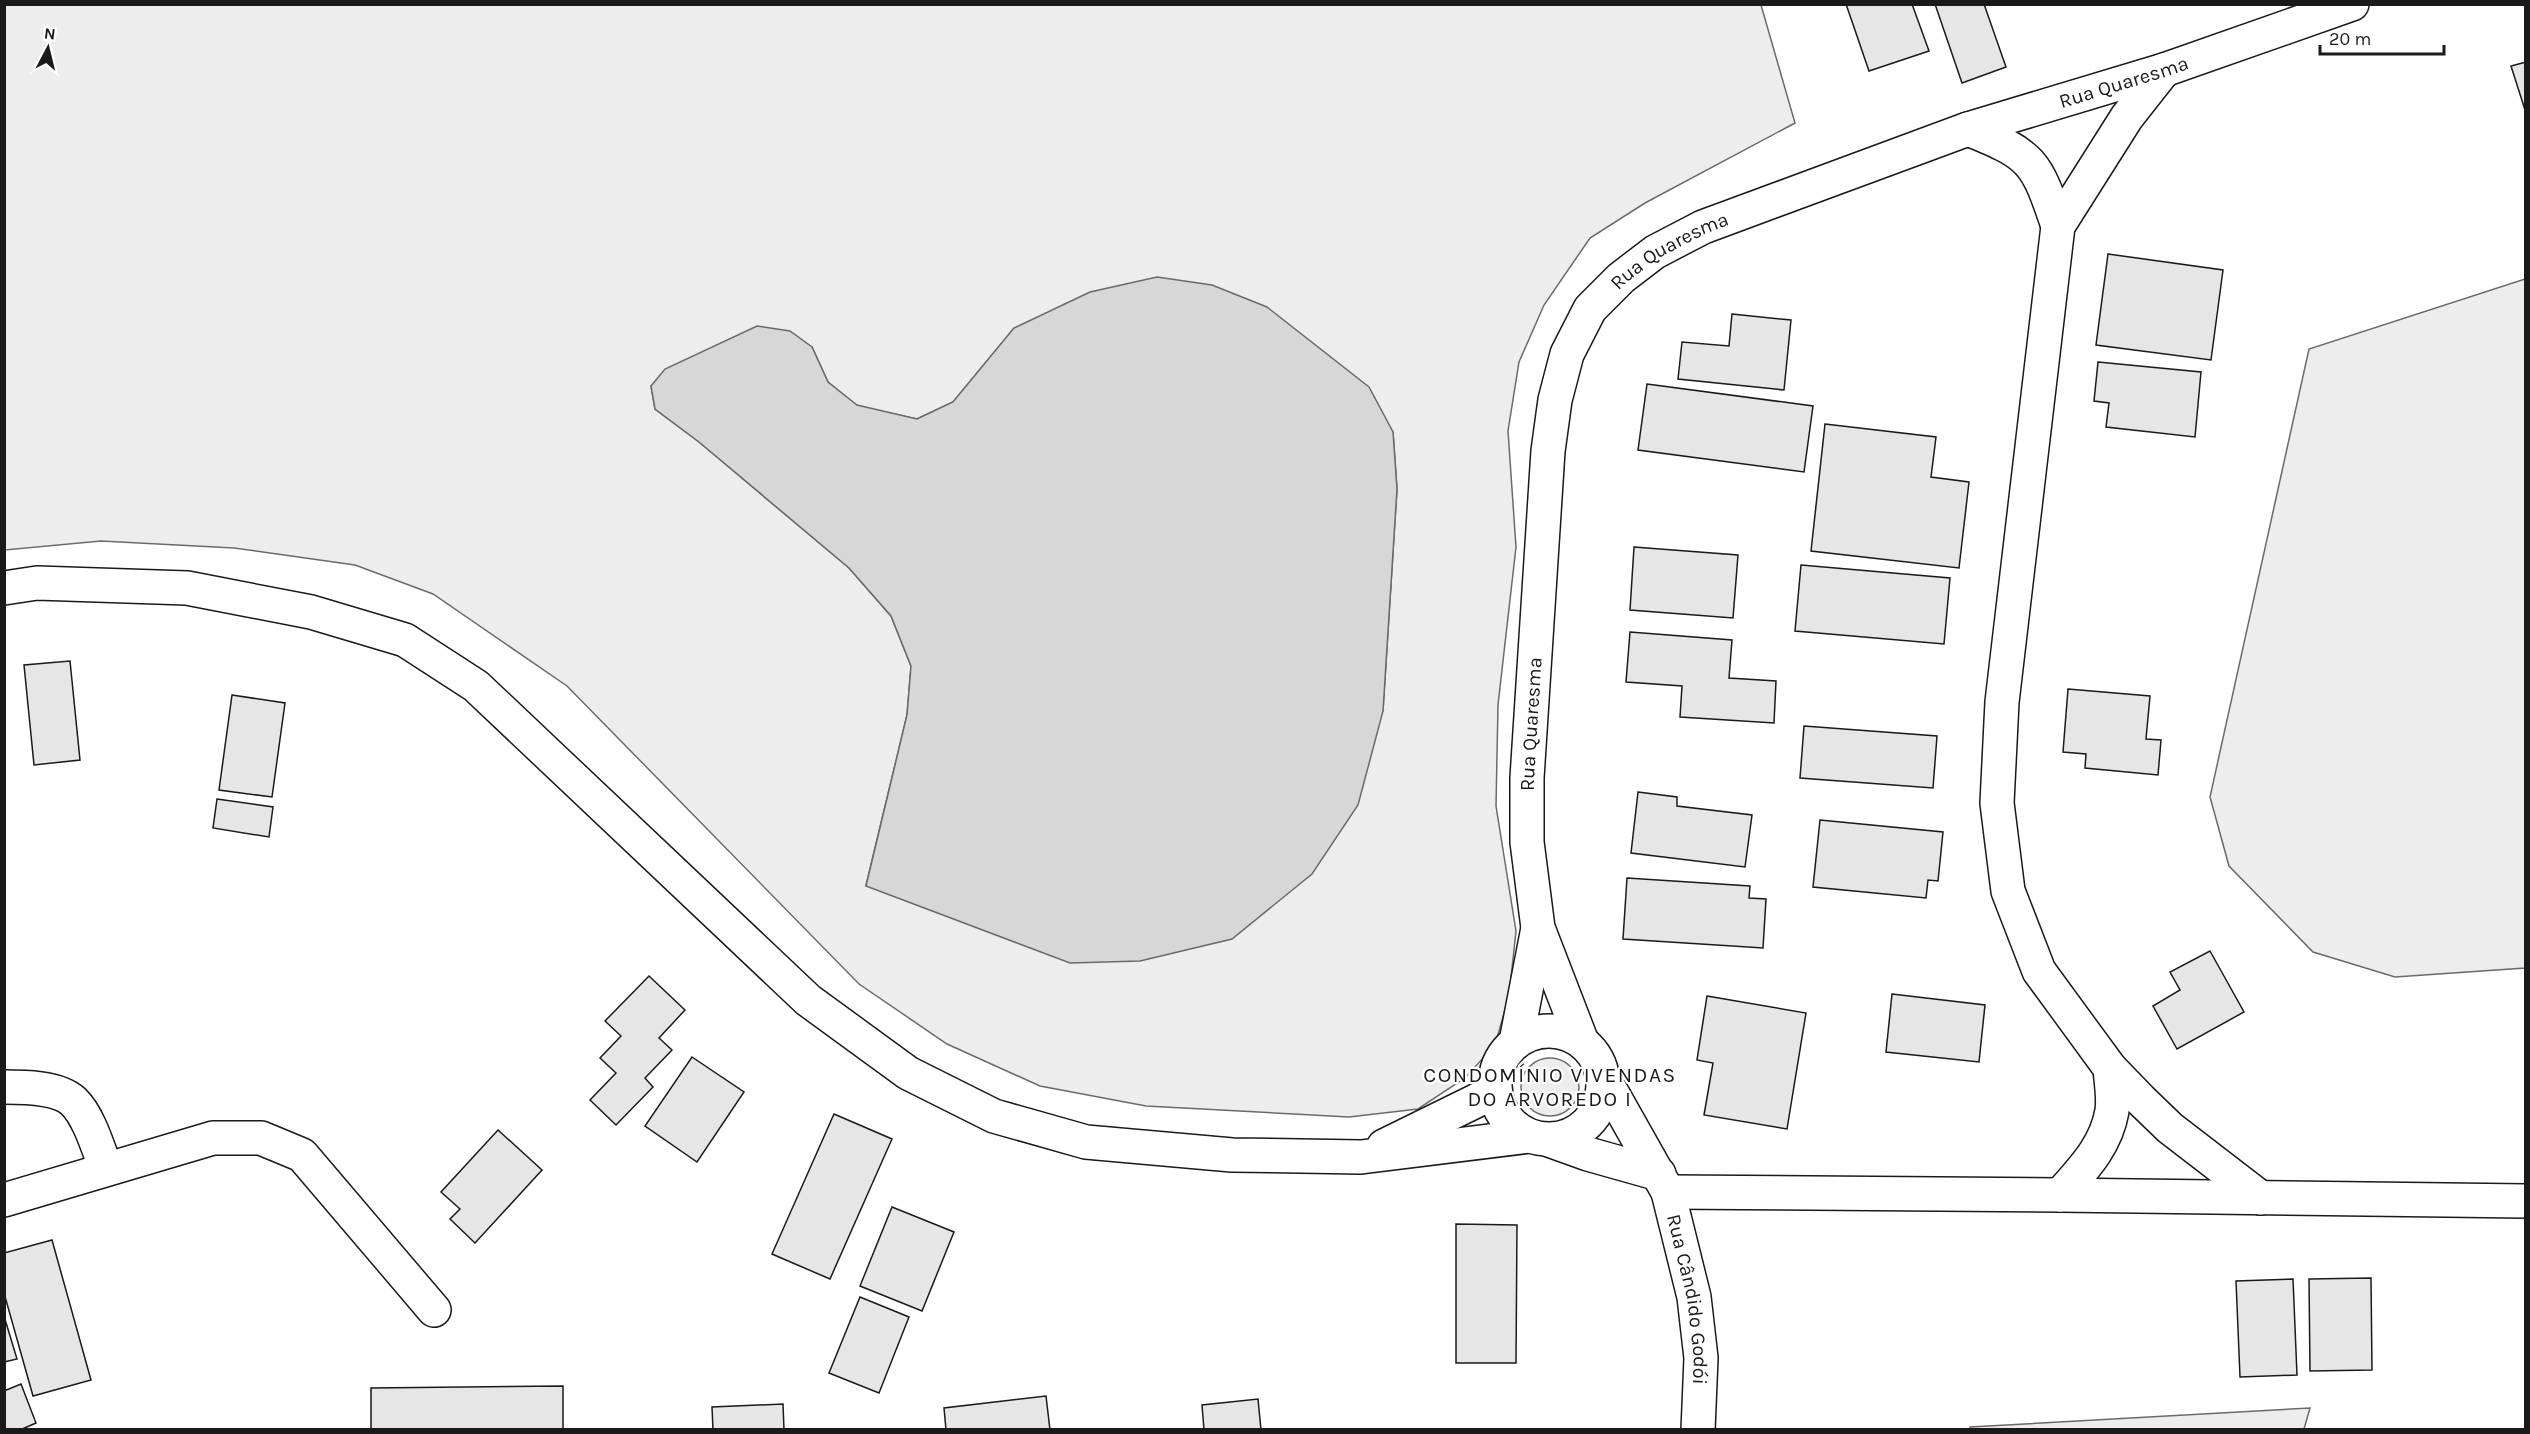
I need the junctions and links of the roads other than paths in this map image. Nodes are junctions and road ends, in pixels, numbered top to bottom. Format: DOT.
graph roads {
  1 [pos="2352,4"];
  2 [pos="2164,70"];
  3 [pos="1968,129"];
  4 [pos="2058,226"];
  5 [pos="4,588"];
  6 [pos="1538,928"];
  7 [pos="1516,1042"];
  8 [pos="1582,1042"];
  9 [pos="2110,1068"];
  10 [pos="1602,1074"];
  11 [pos="4,1086"];
  12 [pos="1494,1092"];
  13 [pos="1540,1138"];
  14 [pos="1361,1157"];
  15 [pos="106,1169"];
  16 [pos="1663,1183"];
  17 [pos="2060,1194"];
  18 [pos="2261,1198"];
  19 [pos="4,1200"];
  20 [pos="2526,1201"];
  21 [pos="434,1310"];
  22 [pos="1698,1430"];
  1 -- 2 [label="street, Rua Quaresma"];
  2 -- 3 [label="street, Rua Quaresma"];
  2 -- 4 [label="street"];
  3 -- 4 [label="street"];
  3 -- 6 [label="street, Rua Quaresma"];
  4 -- 9 [label="street"];
  5 -- 14 [label="street"];
  6 -- 7 [label="street, Rua Quaresma"];
  6 -- 8 [label="street, Rua Quaresma"];
  7 -- 8 [label="street"];
  7 -- 12 [label="street"];
  8 -- 10 [label="street"];
  9 -- 17 [label="street"];
  9 -- 18 [label="street"];
  10 -- 13 [label="street"];
  10 -- 16 [label="street, Rua Cândido Godói"];
  11 -- 15 [label="street"];
  12 -- 13 [label="street"];
  12 -- 14 [label="street"];
  13 -- 14 [label="street"];
  13 -- 16 [label="street"];
  15 -- 19 [label="street"];
  15 -- 21 [label="street"];
  16 -- 17 [label="street"];
  16 -- 22 [label="street, Rua Cândido Godói"];
  17 -- 18 [label="street"];
  18 -- 20 [label="street"];
}
